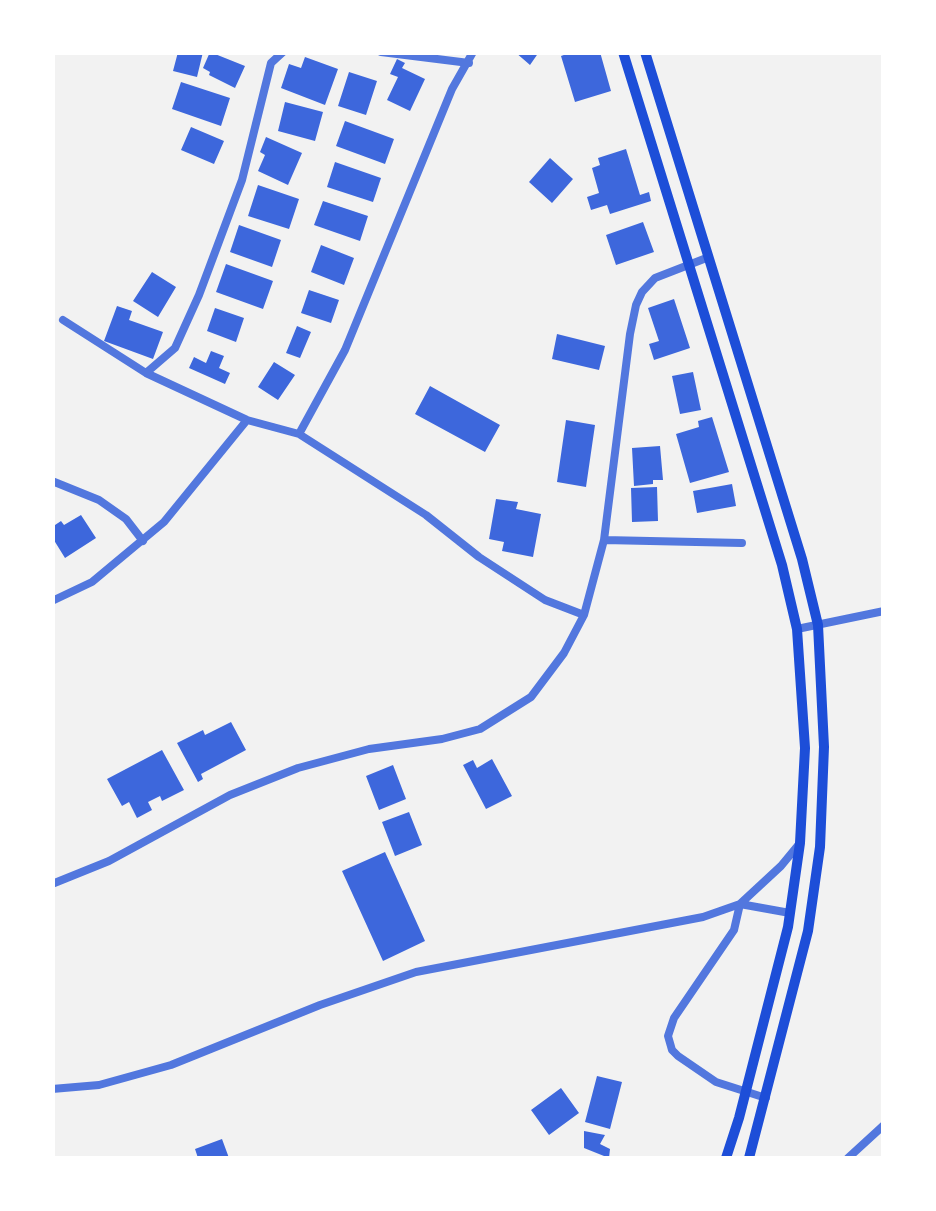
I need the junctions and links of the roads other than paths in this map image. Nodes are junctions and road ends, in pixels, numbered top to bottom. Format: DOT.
graph roads {
  1 [pos="283,52"];
  2 [pos="382,52"];
  3 [pos="474,52"];
  4 [pos="623,52"];
  5 [pos="645,52"];
  6 [pos="468,63"];
  7 [pos="708,257"];
  8 [pos="688,264"];
  9 [pos="63,320"];
  10 [pos="146,373"];
  11 [pos="247,420"];
  12 [pos="299,434"];
  13 [pos="52,481"];
  14 [pos="143,540"];
  15 [pos="604,540"];
  16 [pos="742,543"];
  17 [pos="52,601"];
  18 [pos="884,612"];
  19 [pos="584,615"];
  20 [pos="818,625"];
  21 [pos="797,629"];
  22 [pos="800,843"];
  23 [pos="52,884"];
  24 [pos="740,904"];
  25 [pos="790,913"];
  26 [pos="52,1089"];
  27 [pos="746,1092"];
  28 [pos="766,1098"];
  29 [pos="884,1124"];
  30 [pos="726,1158"];
  31 [pos="748,1158"];
  32 [pos="848,1158"];
  1 -- 10 [label="street"];
  2 -- 6 [label="street"];
  3 -- 6 [label="street"];
  4 -- 8 [label="main road"];
  5 -- 7 [label="main road"];
  6 -- 12 [label="street"];
  7 -- 8 [label="street"];
  7 -- 20 [label="main road"];
  8 -- 15 [label="street"];
  8 -- 21 [label="main road"];
  9 -- 10 [label="street"];
  10 -- 11 [label="street"];
  11 -- 12 [label="street"];
  11 -- 14 [label="street"];
  12 -- 19 [label="street"];
  13 -- 14 [label="street"];
  14 -- 17 [label="street"];
  15 -- 16 [label="street"];
  15 -- 19 [label="street"];
  18 -- 20 [label="street"];
  19 -- 23 [label="street"];
  20 -- 21 [label="street"];
  20 -- 28 [label="main road"];
  21 -- 22 [label="main road"];
  22 -- 24 [label="street"];
  22 -- 25 [label="main road"];
  24 -- 25 [label="street"];
  24 -- 26 [label="street"];
  24 -- 27 [label="street"];
  25 -- 27 [label="main road"];
  27 -- 28 [label="street"];
  27 -- 30 [label="main road"];
  28 -- 31 [label="main road"];
  29 -- 32 [label="street"];
}
